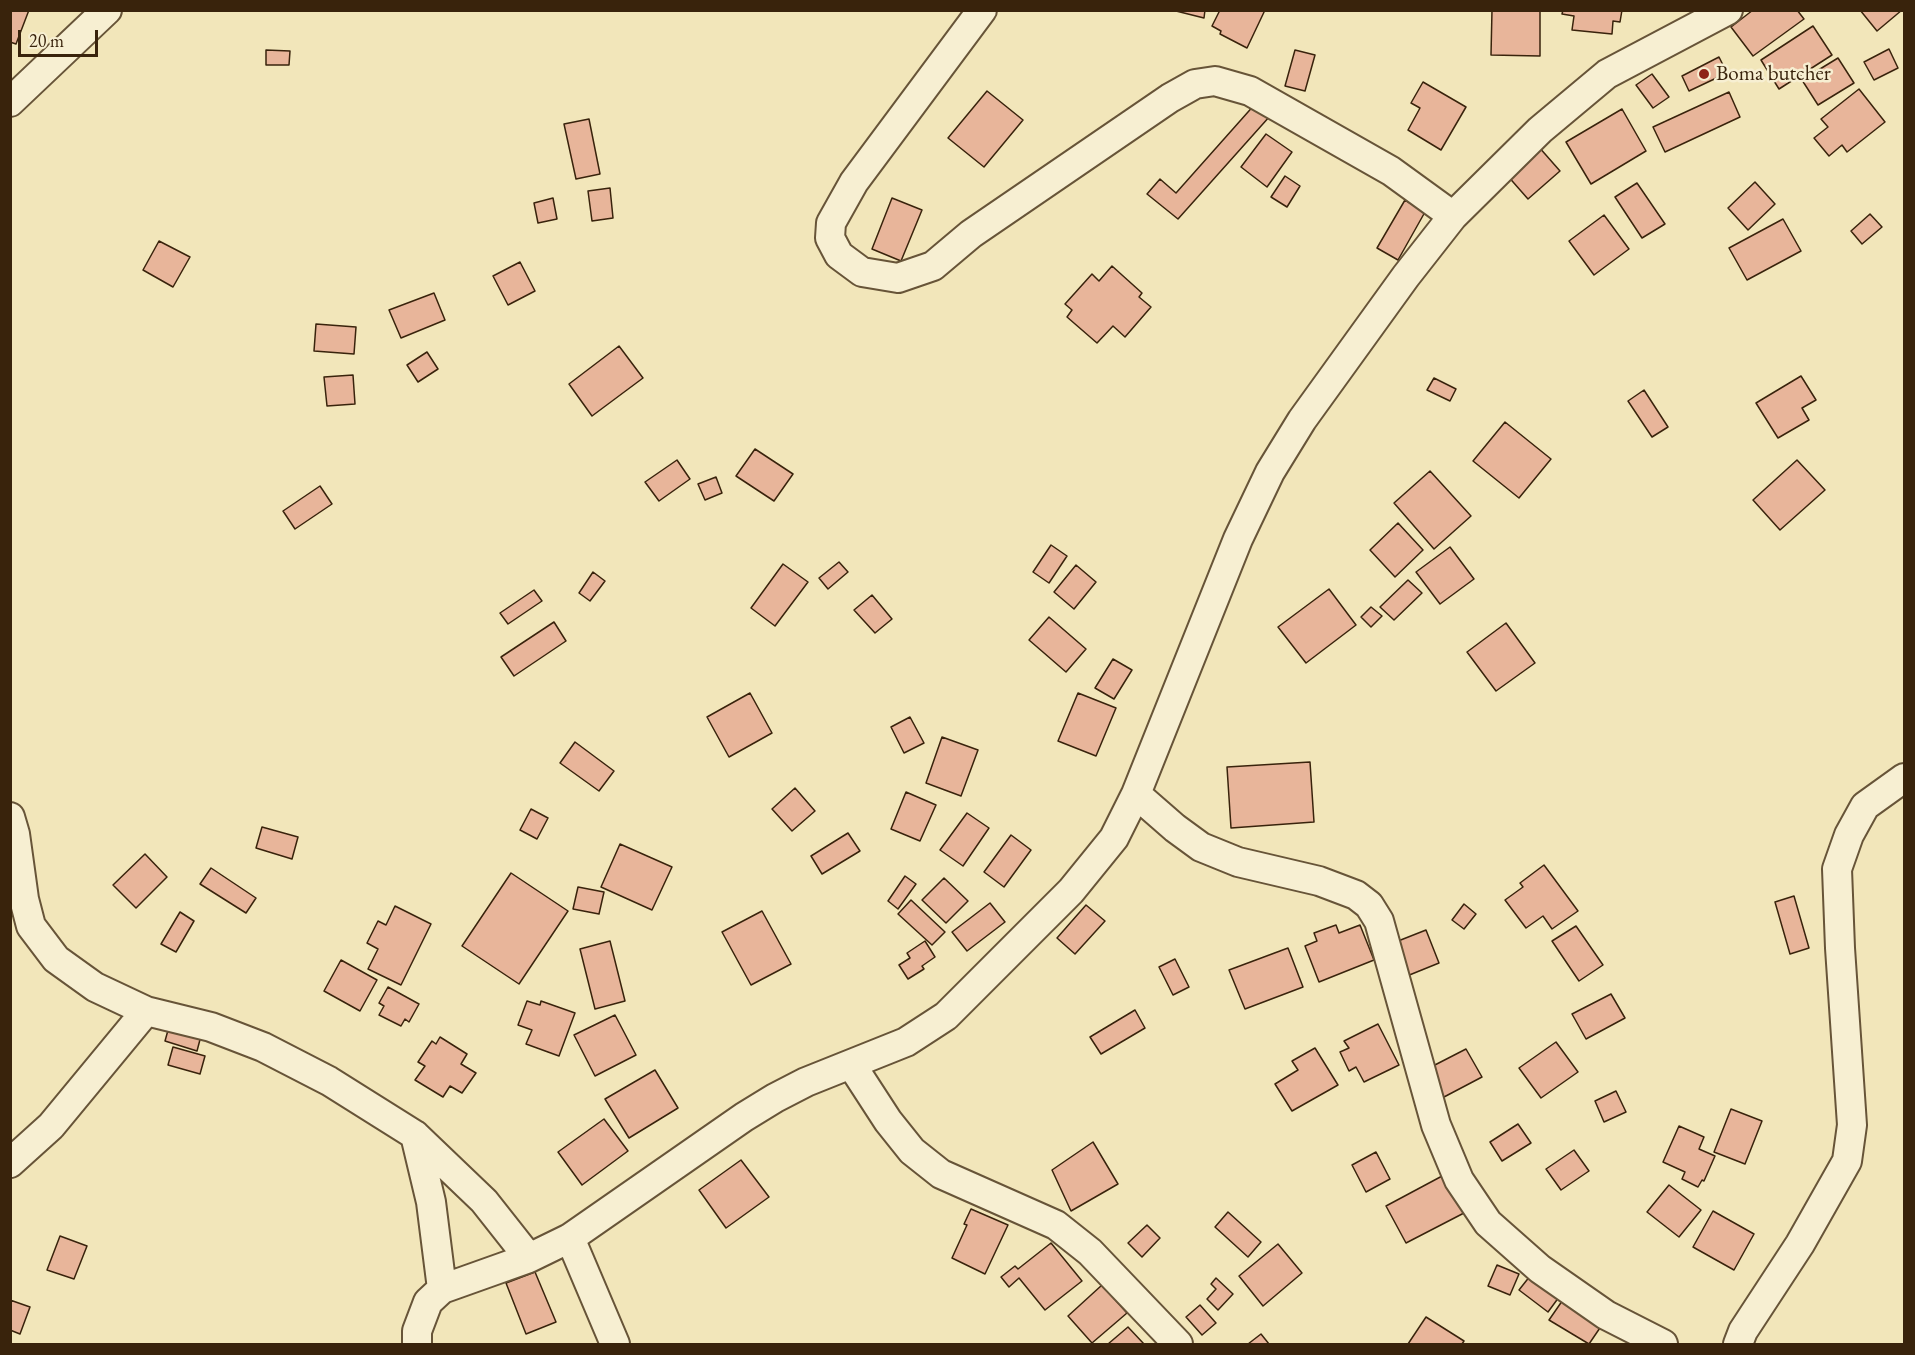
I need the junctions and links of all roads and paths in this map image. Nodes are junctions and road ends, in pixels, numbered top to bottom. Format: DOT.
graph roads {
  1 [pos="107,10"];
  2 [pos="982,10"];
  3 [pos="1728,10"];
  4 [pos="10,102"];
  5 [pos="1453,216"];
  6 [pos="1905,778"];
  7 [pos="1137,794"];
  8 [pos="10,817"];
  9 [pos="17,898"];
  10 [pos="146,1011"];
  11 [pos="851,1064"];
  12 [pos="416,1135"];
  13 [pos="10,1163"];
  14 [pos="570,1238"];
  15 [pos="529,1258"];
  16 [pos="442,1289"];
  17 [pos="417,1344"];
  18 [pos="615,1344"];
  19 [pos="1178,1344"];
  20 [pos="1663,1344"];
  21 [pos="1738,1344"];
  1 -- 4 [label="street"];
  2 -- 5 [label="street"];
  3 -- 5 [label="street"];
  5 -- 7 [label="street"];
  6 -- 21 [label="street"];
  7 -- 11 [label="street"];
  7 -- 20 [label="street"];
  8 -- 9 [label="street"];
  9 -- 10 [label="street"];
  10 -- 12 [label="street"];
  10 -- 13 [label="street"];
  11 -- 14 [label="street"];
  11 -- 19 [label="street"];
  12 -- 15 [label="street"];
  12 -- 16 [label="street"];
  14 -- 15 [label="street"];
  14 -- 18 [label="street"];
  15 -- 16 [label="street"];
  16 -- 17 [label="street"];
}
